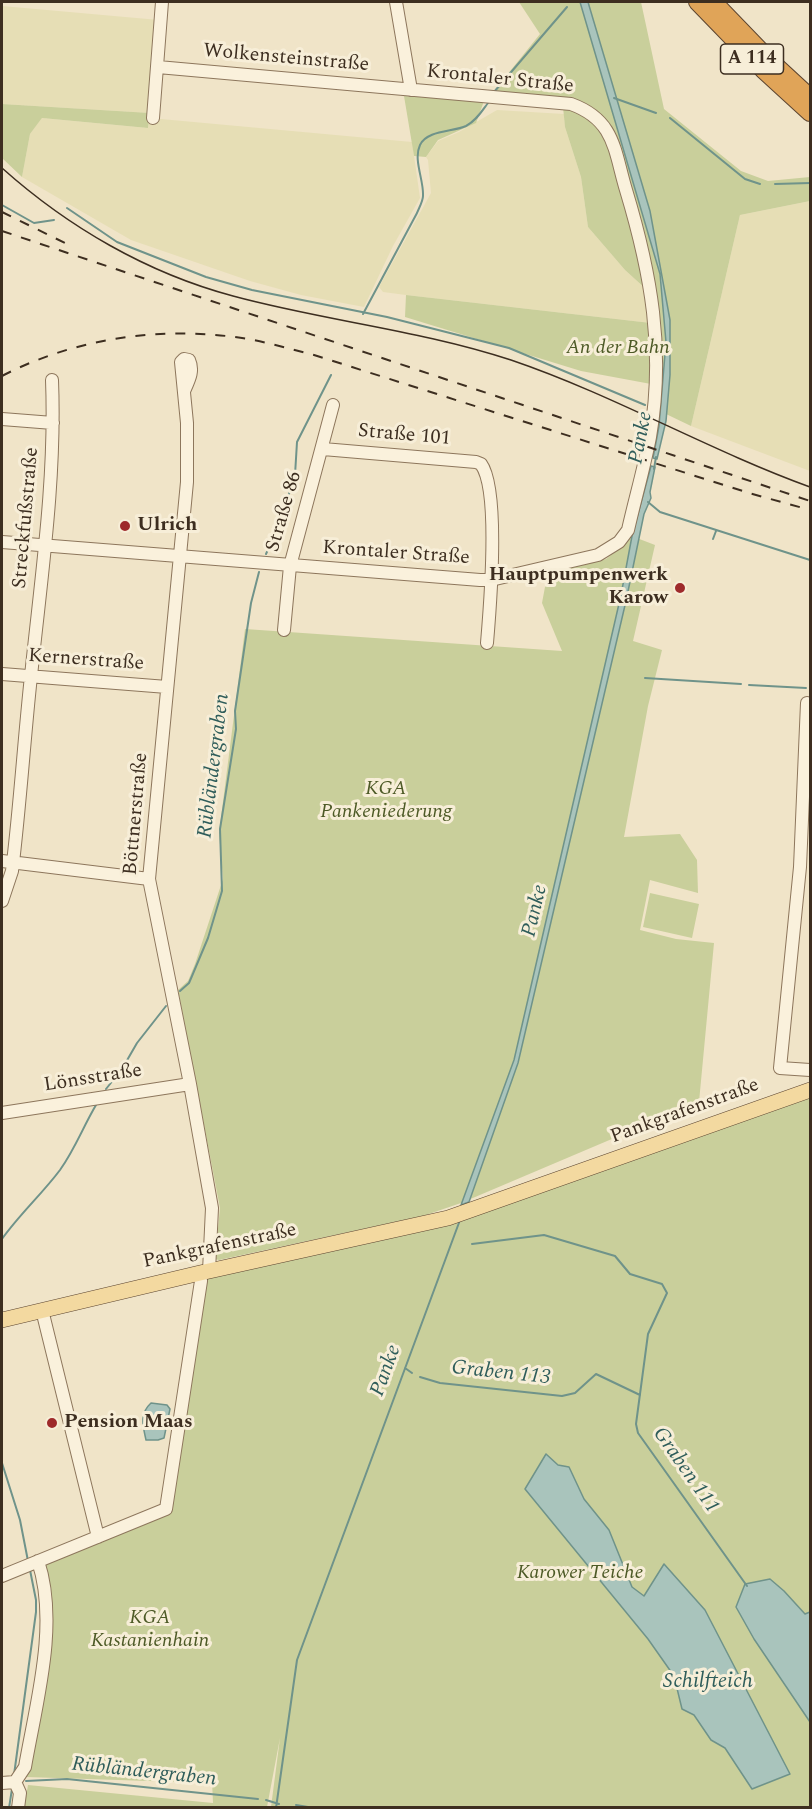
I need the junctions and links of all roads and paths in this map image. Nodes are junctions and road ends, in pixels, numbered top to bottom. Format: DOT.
graph roads {
  1 [pos="162,2"];
  2 [pos="396,2"];
  3 [pos="697,2"];
  4 [pos="714,2"];
  5 [pos="158,67"];
  6 [pos="411,90"];
  7 [pos="810,97"];
  8 [pos="810,113"];
  9 [pos="153,118"];
  10 [pos="52,380"];
  11 [pos="184,391"];
  12 [pos="333,405"];
  13 [pos="2,419"];
  14 [pos="53,423"];
  15 [pos="323,449"];
  16 [pos="2,542"];
  17 [pos="45,546"];
  18 [pos="179,558"];
  19 [pos="290,566"];
  20 [pos="491,580"];
  21 [pos="284,630"];
  22 [pos="487,643"];
  23 [pos="2,674"];
  24 [pos="30,677"];
  25 [pos="167,687"];
  26 [pos="807,703"];
  27 [pos="7,862"];
  28 [pos="149,879"];
  29 [pos="2,901"];
  30 [pos="810,1070"];
  31 [pos="190,1084"];
  32 [pos="810,1090"];
  33 [pos="2,1113"];
  34 [pos="205,1272"];
  35 [pos="42,1310"];
  36 [pos="2,1320"];
  37 [pos="98,1537"];
  38 [pos="38,1561"];
  39 [pos="2,1576"];
  40 [pos="15,1782"];
  41 [pos="2,1783"];
  42 [pos="18,1808"];
  1 -- 5 [label="street"];
  2 -- 6 [label="street"];
  3 -- 8 [label="highway, A 114"];
  4 -- 7 [label="highway, A 114"];
  5 -- 6 [label="street, Wolkensteinstraße"];
  5 -- 9 [label="street"];
  6 -- 20 [label="street, Krontaler Straße"];
  10 -- 14 [label="street, Streckfußstraße"];
  11 -- 18 [label="street, Böttnerstraße"];
  12 -- 15 [label="street, Straße 86"];
  13 -- 14 [label="street, Streckfußstraße"];
  14 -- 17 [label="street, Streckfußstraße"];
  15 -- 19 [label="street, Straße 86"];
  15 -- 20 [label="street, Straße 101"];
  16 -- 17 [label="street, Krontaler Straße"];
  17 -- 18 [label="street, Krontaler Straße"];
  17 -- 24 [label="street, Streckfußstraße"];
  18 -- 19 [label="street, Krontaler Straße"];
  18 -- 25 [label="street, Böttnerstraße"];
  19 -- 20 [label="street, Krontaler Straße"];
  19 -- 21 [label="street, Straße 86"];
  20 -- 22 [label="street"];
  23 -- 24 [label="street, Kernerstraße"];
  24 -- 25 [label="street, Kernerstraße"];
  24 -- 27 [label="street, Streckfußstraße"];
  25 -- 28 [label="street, Böttnerstraße"];
  26 -- 30 [label="street"];
  27 -- 28 [label="street"];
  27 -- 29 [label="street, Streckfußstraße"];
  28 -- 31 [label="street, Böttnerstraße"];
  31 -- 33 [label="street, Lönsstraße"];
  31 -- 34 [label="street, Böttnerstraße"];
  32 -- 34 [label="main road, Pankgrafenstraße"];
  34 -- 35 [label="main road, Pankgrafenstraße"];
  34 -- 37 [label="street, Böttnerstraße"];
  35 -- 36 [label="main road, Pankgrafenstraße"];
  35 -- 37 [label="street"];
  37 -- 38 [label="street"];
  38 -- 39 [label="street"];
  38 -- 40 [label="street"];
  40 -- 41 [label="street"];
  40 -- 42 [label="street"];
}
